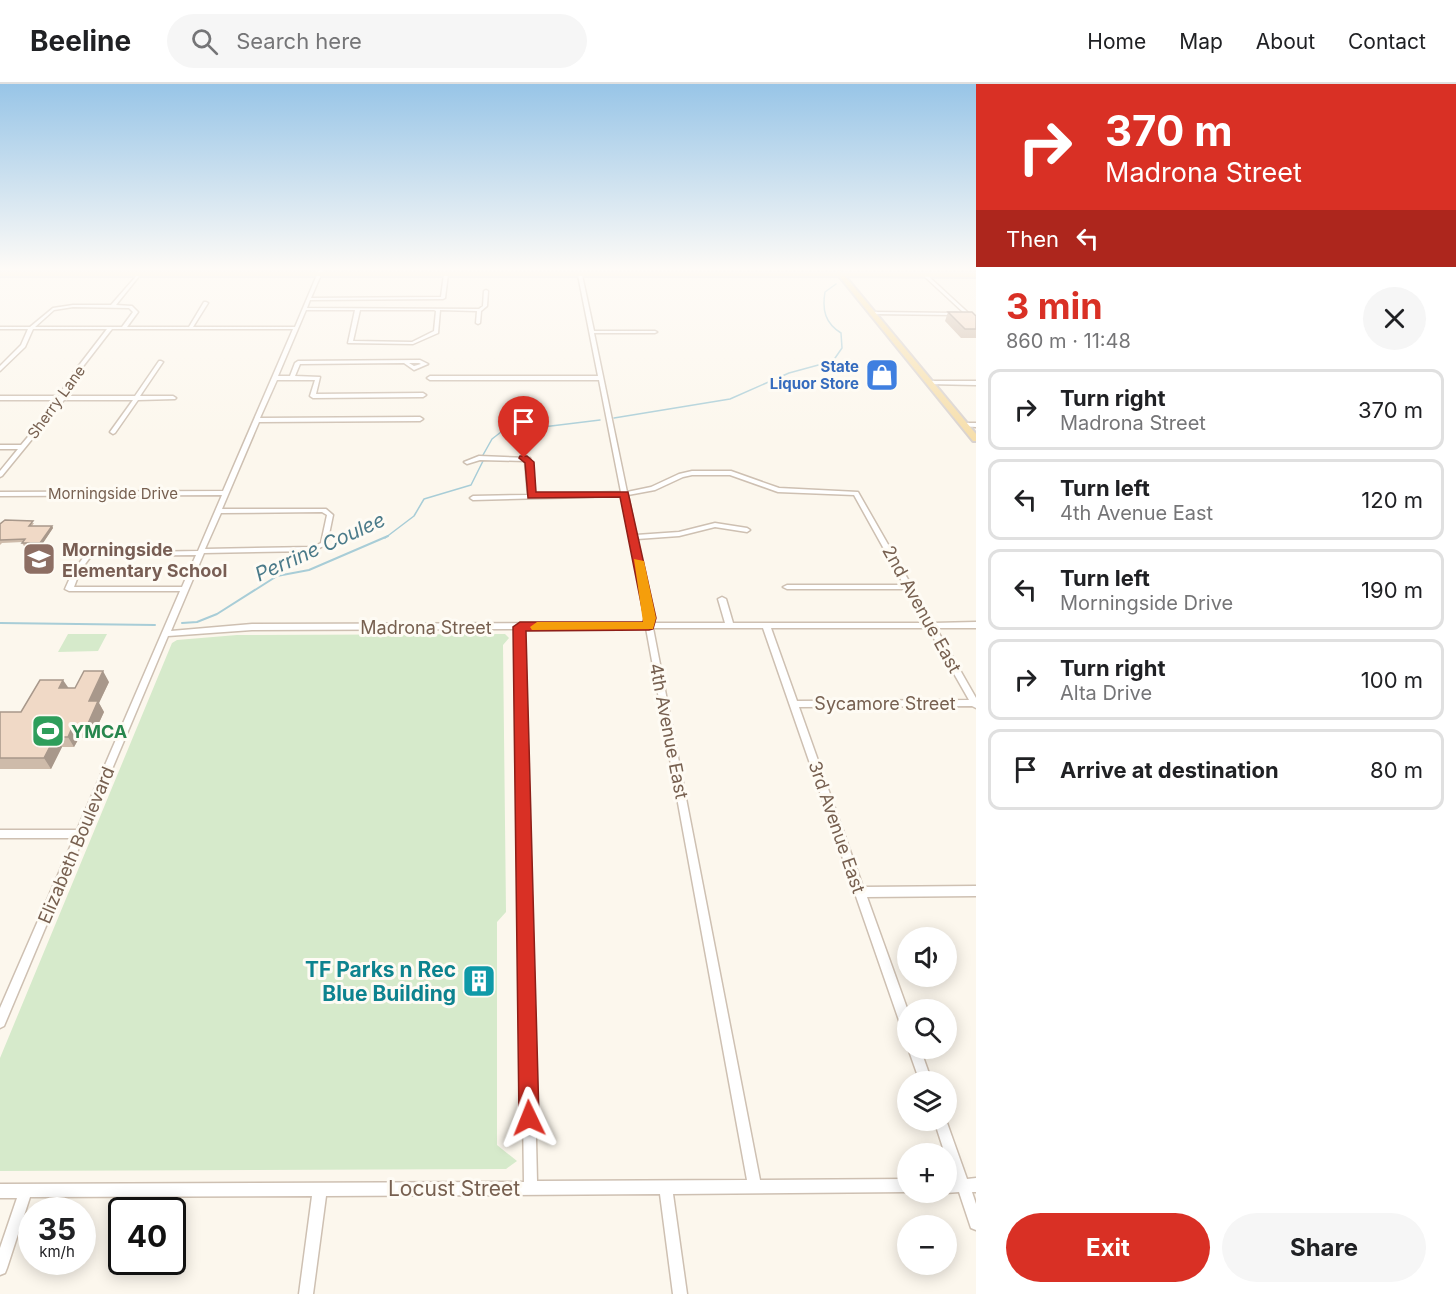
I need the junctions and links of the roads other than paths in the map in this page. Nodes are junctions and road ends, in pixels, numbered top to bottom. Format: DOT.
graph roads {
  1 [pos="352,326"];
  2 [pos="437,326"];
  3 [pos="590,326"];
  4 [pos="883,326"];
  5 [pos="0,328"];
  6 [pos="31,328"];
  7 [pos="111,328"];
  8 [pos="123,328"];
  9 [pos="190,328"];
  10 [pos="296,328"];
  11 [pos="591,332"];
  12 [pos="655,332"];
  13 [pos="161,362"];
  14 [pos="406,363"];
  15 [pos="0,369"];
  16 [pos="275,378"];
  17 [pos="292,378"];
  18 [pos="430,378"];
  19 [pos="600,378"];
  20 [pos="929,382"];
  21 [pos="976,382"];
  22 [pos="423,395"];
  23 [pos="0,398"];
  24 [pos="135,398"];
  25 [pos="173,398"];
  26 [pos="62,399"];
  27 [pos="420,419"];
  28 [pos="257,420"];
  29 [pos="964,425"];
  30 [pos="976,425"];
  31 [pos="113,432"];
  32 [pos="976,439"];
  33 [pos="0,447"];
  34 [pos="23,447"];
  35 [pos="467,462"];
  36 [pos="0,475"];
  37 [pos="226,493"];
  38 [pos="0,494"];
  39 [pos="625,494"];
  40 [pos="531,495"];
  41 [pos="473,498"];
  42 [pos="218,511"];
  43 [pos="747,530"];
  44 [pos="633,537"];
  45 [pos="201,552"];
  46 [pos="787,587"];
  47 [pos="909,587"];
  48 [pos="184,589"];
  49 [pos="722,599"];
  50 [pos="976,625"];
  51 [pos="649,626"];
  52 [pos="730,626"];
  53 [pos="766,626"];
  54 [pos="930,626"];
  55 [pos="520,627"];
  56 [pos="165,634"];
  57 [pos="795,704"];
  58 [pos="975,704"];
  59 [pos="0,834"];
  60 [pos="81,834"];
  61 [pos="976,891"];
  62 [pos="860,892"];
  63 [pos="897,999"];
  64 [pos="0,1022"];
  65 [pos="945,1131"];
  66 [pos="969,1185"];
  67 [pos="897,1186"];
  68 [pos="755,1187"];
  69 [pos="531,1188"];
  70 [pos="666,1188"];
  71 [pos="320,1189"];
  72 [pos="0,1191"];
  73 [pos="26,1191"];
  74 [pos="976,1223"];
  75 [pos="0,1268"];
  76 [pos="306,1294"];
  77 [pos="680,1294"];
  1 -- 2 [label="street"];
  3 -- 11 [label="street, 4th Avenue East"];
  4 -- 20 [label="main road"];
  5 -- 6 [label="street"];
  6 -- 7 [label="street"];
  6 -- 15 [label="street"];
  7 -- 8 [label="street"];
  7 -- 26 [label="street, Sherry Lane"];
  8 -- 9 [label="street"];
  9 -- 10 [label="street"];
  10 -- 16 [label="street, Elizabeth Boulevard"];
  11 -- 12 [label="street"];
  11 -- 19 [label="street, 4th Avenue East"];
  13 -- 24 [label="street"];
  14 -- 17 [label="street"];
  16 -- 17 [label="street"];
  16 -- 28 [label="street, Elizabeth Boulevard"];
  17 -- 22 [label="street"];
  18 -- 19 [label="street"];
  19 -- 39 [label="street, 4th Avenue East"];
  20 -- 21 [label="street"];
  20 -- 29 [label="main road"];
  23 -- 26 [label="street"];
  24 -- 25 [label="street"];
  24 -- 26 [label="street"];
  24 -- 31 [label="street"];
  26 -- 34 [label="street, Sherry Lane"];
  27 -- 28 [label="street"];
  28 -- 37 [label="street, Elizabeth Boulevard"];
  29 -- 30 [label="street"];
  29 -- 32 [label="main road"];
  33 -- 34 [label="street"];
  34 -- 36 [label="street, Sherry Lane"];
  35 -- 40 [label="street"];
  37 -- 38 [label="street, Morningside Drive"];
  37 -- 42 [label="street, Elizabeth Boulevard"];
  39 -- 40 [label="street"];
  39 -- 44 [label="street, 4th Avenue East"];
  39 -- 47 [label="street, 2nd Avenue East"];
  40 -- 41 [label="street"];
  42 -- 45 [label="street, Elizabeth Boulevard"];
  42 -- 45 [label="street"];
  43 -- 44 [label="street"];
  44 -- 51 [label="street, 4th Avenue East"];
  45 -- 48 [label="street, Elizabeth Boulevard"];
  45 -- 48 [label="street"];
  46 -- 47 [label="street"];
  47 -- 54 [label="street, 2nd Avenue East"];
  48 -- 56 [label="street, Elizabeth Boulevard"];
  49 -- 52 [label="street"];
  50 -- 54 [label="street, Madrona Street"];
  51 -- 52 [label="street, Madrona Street"];
  51 -- 55 [label="street, Madrona Street"];
  51 -- 68 [label="street, 4th Avenue East"];
  52 -- 53 [label="street, Madrona Street"];
  53 -- 54 [label="street, Madrona Street"];
  53 -- 57 [label="street, 3rd Avenue East"];
  54 -- 58 [label="street, 2nd Avenue East"];
  55 -- 56 [label="street, Madrona Street"];
  55 -- 69 [label="street"];
  56 -- 60 [label="street, Elizabeth Boulevard"];
  57 -- 58 [label="street, Sycamore Street"];
  57 -- 62 [label="street, 3rd Avenue East"];
  59 -- 60 [label="street"];
  60 -- 64 [label="street, Elizabeth Boulevard"];
  61 -- 62 [label="street"];
  62 -- 63 [label="street, 3rd Avenue East"];
  65 -- 66 [label="street"];
  66 -- 74 [label="street"];
  67 -- 68 [label="street, Locust Street"];
  68 -- 70 [label="street, Locust Street"];
  69 -- 70 [label="street, Locust Street"];
  69 -- 71 [label="street, Locust Street"];
  70 -- 77 [label="street"];
  71 -- 73 [label="street, Locust Street"];
  71 -- 76 [label="street"];
  72 -- 73 [label="street, Locust Street"];
  73 -- 75 [label="street"];
}
